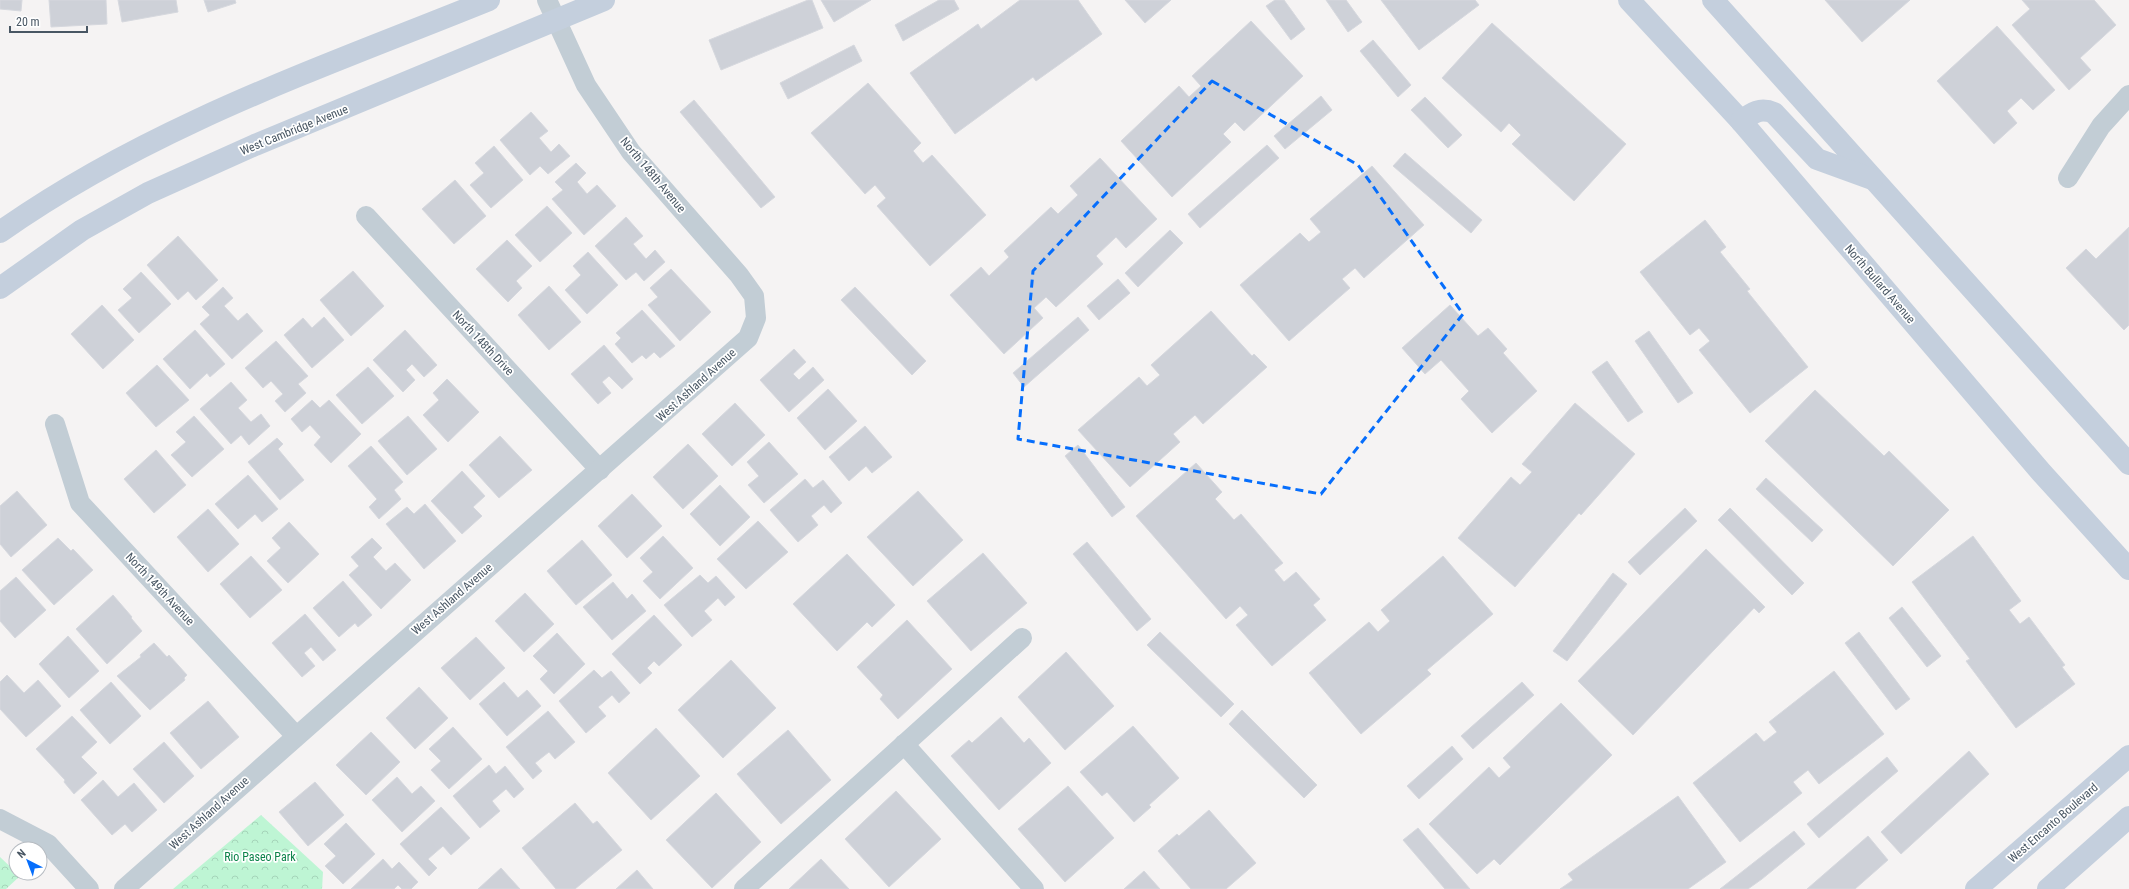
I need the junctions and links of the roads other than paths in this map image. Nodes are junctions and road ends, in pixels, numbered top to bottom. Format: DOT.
graph roads {
  1 [pos="489,0"];
  2 [pos="604,0"];
  3 [pos="1629,0"];
  4 [pos="1712,0"];
  5 [pos="552,10"];
  6 [pos="2129,95"];
  7 [pos="1741,121"];
  8 [pos="2068,178"];
  9 [pos="1875,180"];
  10 [pos="366,216"];
  11 [pos="0,232"];
  12 [pos="0,288"];
  13 [pos="754,296"];
  14 [pos="55,424"];
  15 [pos="2129,464"];
  16 [pos="600,470"];
  17 [pos="2129,569"];
  18 [pos="1022,638"];
  19 [pos="296,736"];
  20 [pos="904,744"];
  21 [pos="2129,756"];
  22 [pos="2129,818"];
  23 [pos="0,819"];
  24 [pos="89,889"];
  25 [pos="124,889"];
  26 [pos="744,889"];
  27 [pos="1034,889"];
  28 [pos="1976,889"];
  29 [pos="2048,889"];
  1 -- 11 [label="main road"];
  2 -- 5 [label="main road, West Cambridge Avenue"];
  3 -- 7 [label="main road, North Bullard Avenue"];
  4 -- 9 [label="main road"];
  5 -- 12 [label="main road, West Cambridge Avenue"];
  5 -- 13 [label="street, North 148th Avenue"];
  6 -- 8 [label="street"];
  7 -- 9 [label="main road"];
  7 -- 17 [label="main road, North Bullard Avenue"];
  9 -- 15 [label="main road"];
  10 -- 16 [label="street, North 148th Drive"];
  13 -- 16 [label="street, West Ashland Avenue"];
  14 -- 19 [label="street, North 149th Avenue"];
  16 -- 19 [label="street, West Ashland Avenue"];
  18 -- 20 [label="street"];
  19 -- 25 [label="street, West Ashland Avenue"];
  20 -- 26 [label="street"];
  20 -- 27 [label="street"];
  21 -- 28 [label="main road, West Encanto Boulevard"];
  22 -- 29 [label="main road"];
  23 -- 24 [label="street"];
}
